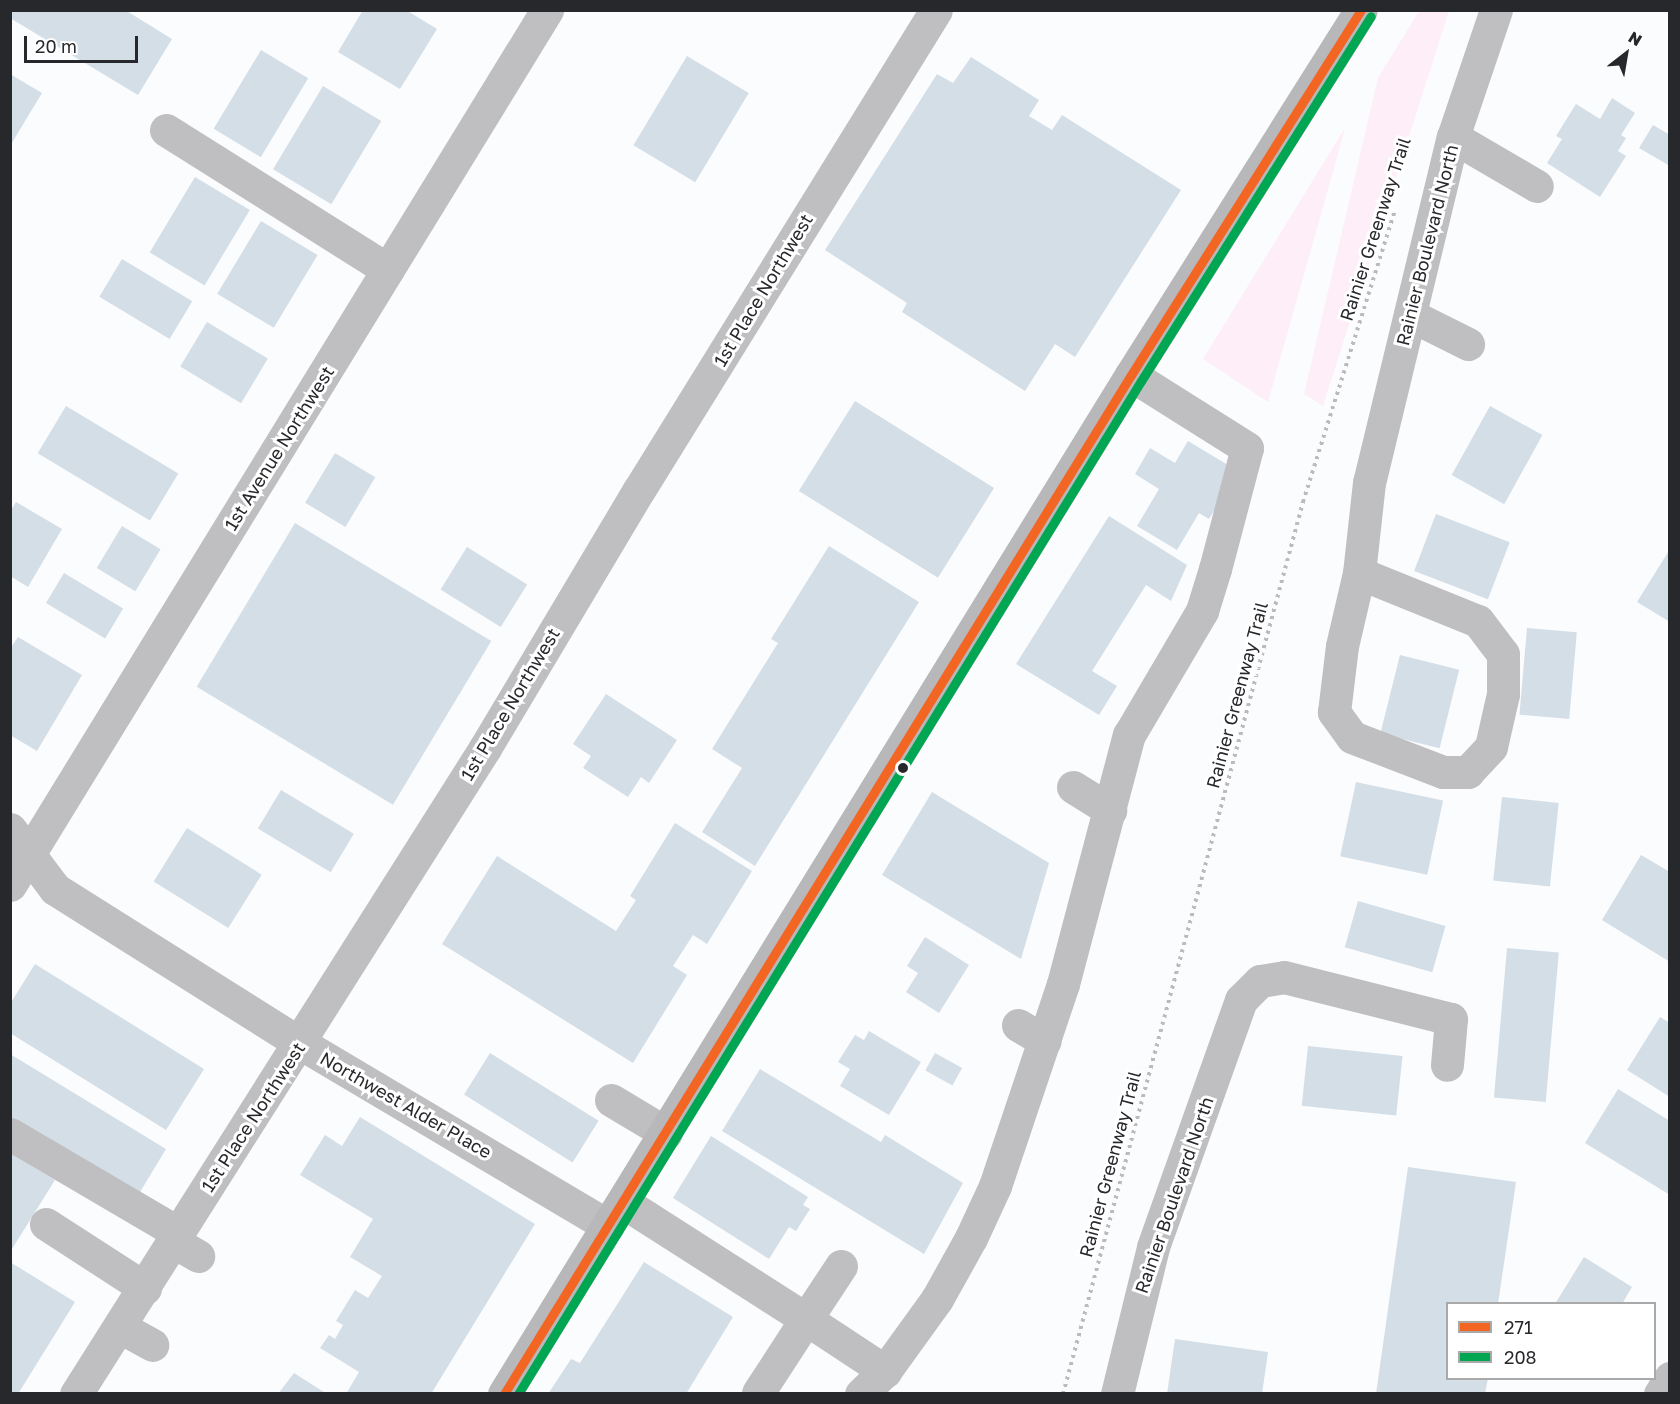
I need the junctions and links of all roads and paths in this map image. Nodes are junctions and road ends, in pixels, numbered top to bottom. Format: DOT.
graph roads {
  1 [pos="547,10"];
  2 [pos="936,10"];
  3 [pos="1361,10"];
  4 [pos="1496,10"];
  5 [pos="166,130"];
  6 [pos="1453,137"];
  7 [pos="1537,186"];
  8 [pos="1398,201"];
  9 [pos="388,270"];
  10 [pos="1410,315"];
  11 [pos="1468,344"];
  12 [pos="1131,375"];
  13 [pos="1359,573"];
  14 [pos="1073,787"];
  15 [pos="1110,810"];
  16 [pos="10,828"];
  17 [pos="30,854"];
  18 [pos="10,885"];
  19 [pos="300,1043"];
  20 [pos="1447,1065"];
  21 [pos="611,1100"];
  22 [pos="666,1133"];
  23 [pos="10,1134"];
  24 [pos="616,1214"];
  25 [pos="46,1224"];
  26 [pos="184,1244"];
  27 [pos="841,1266"];
  28 [pos="145,1288"];
  29 [pos="806,1319"];
  30 [pos="120,1327"];
  31 [pos="152,1345"];
  32 [pos="885,1371"];
  33 [pos="1670,1378"];
  34 [pos="758,1393"];
  35 [pos="76,1394"];
  36 [pos="504,1394"];
  37 [pos="861,1394"];
  38 [pos="1063,1394"];
  39 [pos="1118,1394"];
  40 [pos="1660,1394"];
  1 -- 9 [label="street, 1st Avenue Northwest"];
  2 -- 19 [label="street, 1st Place Northwest"];
  3 -- 12 [label="main road"];
  4 -- 6 [label="street, Rainier Boulevard North"];
  5 -- 9 [label="street"];
  6 -- 7 [label="street"];
  6 -- 10 [label="street, Rainier Boulevard North"];
  8 -- 38 [label="path, Rainier Greenway Trail"];
  9 -- 17 [label="street, 1st Avenue Northwest"];
  10 -- 11 [label="street"];
  10 -- 13 [label="street, Rainier Boulevard North"];
  12 -- 15 [label="street"];
  12 -- 22 [label="main road"];
  13 -- 13 [label="street"];
  14 -- 15 [label="street"];
  15 -- 32 [label="street"];
  16 -- 17 [label="street, Northwest Alder Place"];
  17 -- 18 [label="street, 1st Avenue Northwest"];
  17 -- 19 [label="street, Northwest Alder Place"];
  19 -- 24 [label="street, Northwest Alder Place"];
  19 -- 26 [label="street, 1st Place Northwest"];
  20 -- 39 [label="street, Rainier Boulevard North"];
  21 -- 22 [label="street"];
  22 -- 24 [label="main road"];
  23 -- 26 [label="street"];
  24 -- 29 [label="street, Northwest Alder Place"];
  24 -- 36 [label="main road"];
  25 -- 28 [label="street"];
  26 -- 28 [label="street, 1st Place Northwest"];
  27 -- 29 [label="street"];
  28 -- 30 [label="street, 1st Place Northwest"];
  29 -- 32 [label="street, Northwest Alder Place"];
  29 -- 34 [label="street"];
  30 -- 31 [label="street"];
  30 -- 35 [label="street, 1st Place Northwest"];
  32 -- 37 [label="street"];
  33 -- 40 [label="street"];
}
